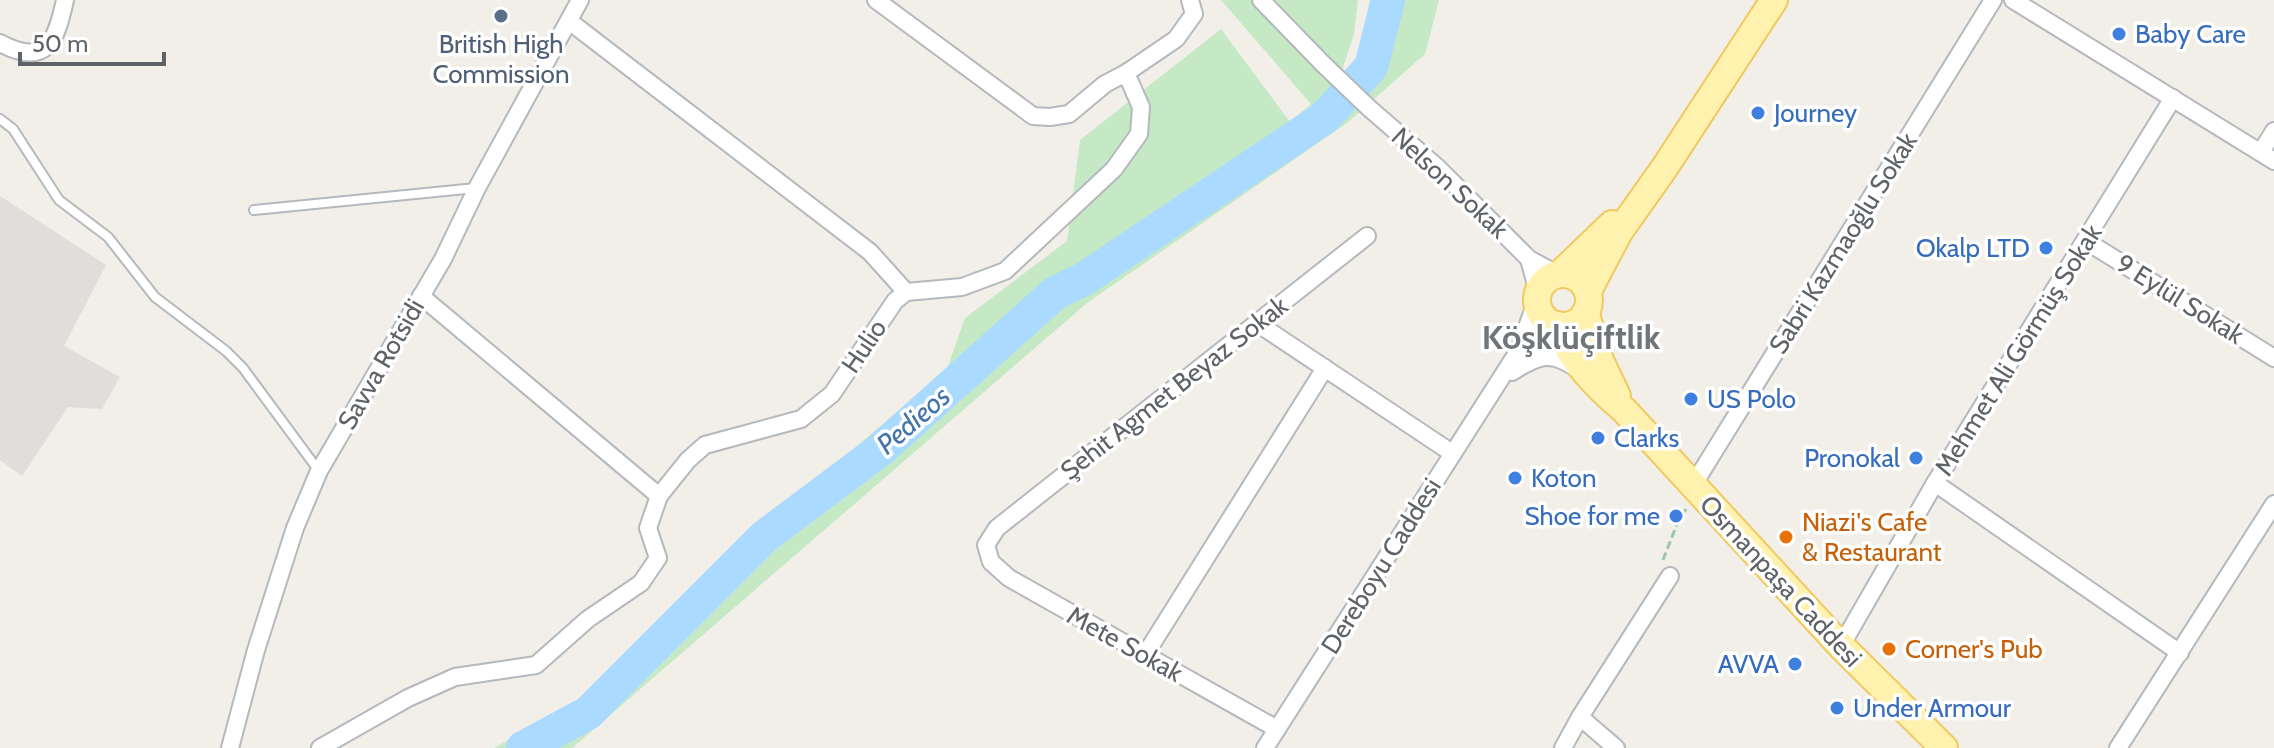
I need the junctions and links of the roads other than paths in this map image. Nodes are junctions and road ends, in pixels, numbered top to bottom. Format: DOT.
graph roads {
  1 [pos="65,0"];
  2 [pos="580,0"];
  3 [pos="876,0"];
  4 [pos="1190,0"];
  5 [pos="1261,0"];
  6 [pos="1774,0"];
  7 [pos="1993,0"];
  8 [pos="2013,0"];
  9 [pos="569,21"];
  10 [pos="0,43"];
  11 [pos="1126,73"];
  12 [pos="2173,98"];
  13 [pos="0,119"];
  14 [pos="2274,131"];
  15 [pos="2268,157"];
  16 [pos="1665,167"];
  17 [pos="477,188"];
  18 [pos="254,210"];
  19 [pos="1367,236"];
  20 [pos="2086,241"];
  21 [pos="1529,259"];
  22 [pos="1559,274"];
  23 [pos="906,292"];
  24 [pos="421,296"];
  25 [pos="1538,296"];
  26 [pos="1587,303"];
  27 [pos="1257,323"];
  28 [pos="1555,325"];
  29 [pos="2274,358"];
  30 [pos="1325,368"];
  31 [pos="1512,372"];
  32 [pos="1590,378"];
  33 [pos="1496,384"];
  34 [pos="1624,410"];
  35 [pos="1452,453"];
  36 [pos="319,471"];
  37 [pos="1935,483"];
  38 [pos="1695,490"];
  39 [pos="659,496"];
  40 [pos="2274,504"];
  41 [pos="986,545"];
  42 [pos="1667,581"];
  43 [pos="1841,646"];
  44 [pos="2180,653"];
  45 [pos="1145,655"];
  46 [pos="1580,717"];
  47 [pos="1277,729"];
  48 [pos="230,748"];
  49 [pos="320,748"];
  50 [pos="1265,748"];
  51 [pos="1563,748"];
  52 [pos="1616,748"];
  53 [pos="1944,748"];
  54 [pos="2118,748"];
  1 -- 10 [label="street"];
  2 -- 9 [label="street, Savva Rotsidi"];
  3 -- 11 [label="street"];
  4 -- 11 [label="street"];
  5 -- 21 [label="street, Nelson Sokak"];
  6 -- 16 [label="main road"];
  7 -- 38 [label="street, Sabri Kazmaoğlu Sokak"];
  8 -- 12 [label="street"];
  9 -- 17 [label="street, Savva Rotsidi"];
  9 -- 23 [label="street"];
  11 -- 23 [label="street"];
  12 -- 15 [label="street"];
  12 -- 20 [label="street, Mehmet Ali Görmüş Sokak"];
  13 -- 36 [label="lane"];
  14 -- 15 [label="street"];
  16 -- 22 [label="main road"];
  16 -- 26 [label="main road"];
  17 -- 18 [label="lane"];
  17 -- 24 [label="street, Savva Rotsidi"];
  19 -- 27 [label="street, Şehit Agmet Beyaz Sokak"];
  20 -- 29 [label="street, 9 Eylül Sokak"];
  20 -- 37 [label="street, Mehmet Ali Görmüş Sokak"];
  21 -- 22 [label="street, Nelson Sokak"];
  21 -- 25 [label="street, Nelson Sokak"];
  22 -- 25 [label="main road"];
  22 -- 26 [label="main road"];
  23 -- 39 [label="street, Hulio"];
  24 -- 36 [label="street, Savva Rotsidi"];
  24 -- 39 [label="street"];
  25 -- 28 [label="main road"];
  25 -- 33 [label="street, Dereboyu Caddesi"];
  26 -- 28 [label="main road"];
  26 -- 34 [label="main road, Osmanpaşa Caddesi"];
  27 -- 30 [label="street"];
  27 -- 41 [label="street, Şehit Agmet Beyaz Sokak"];
  28 -- 31 [label="street, Dereboyu Caddesi"];
  28 -- 32 [label="main road, Osmanpaşa Caddesi"];
  30 -- 35 [label="street"];
  30 -- 45 [label="street"];
  31 -- 32 [label="street"];
  31 -- 33 [label="street, Dereboyu Caddesi"];
  32 -- 34 [label="main road, Osmanpaşa Caddesi"];
  33 -- 35 [label="street, Dereboyu Caddesi"];
  34 -- 38 [label="main road, Osmanpaşa Caddesi"];
  35 -- 47 [label="street, Dereboyu Caddesi"];
  36 -- 48 [label="street, Savva Rotsidi"];
  37 -- 43 [label="street, Mehmet Ali Görmüş Sokak"];
  37 -- 44 [label="street"];
  38 -- 43 [label="main road, Osmanpaşa Caddesi"];
  39 -- 49 [label="street, Hulio"];
  40 -- 44 [label="street"];
  41 -- 45 [label="street, Mete Sokak"];
  42 -- 46 [label="street"];
  43 -- 53 [label="main road, Osmanpaşa Caddesi"];
  44 -- 54 [label="street"];
  45 -- 47 [label="street, Mete Sokak"];
  46 -- 51 [label="street"];
  46 -- 52 [label="street"];
  47 -- 50 [label="street, Dereboyu Caddesi"];
}
